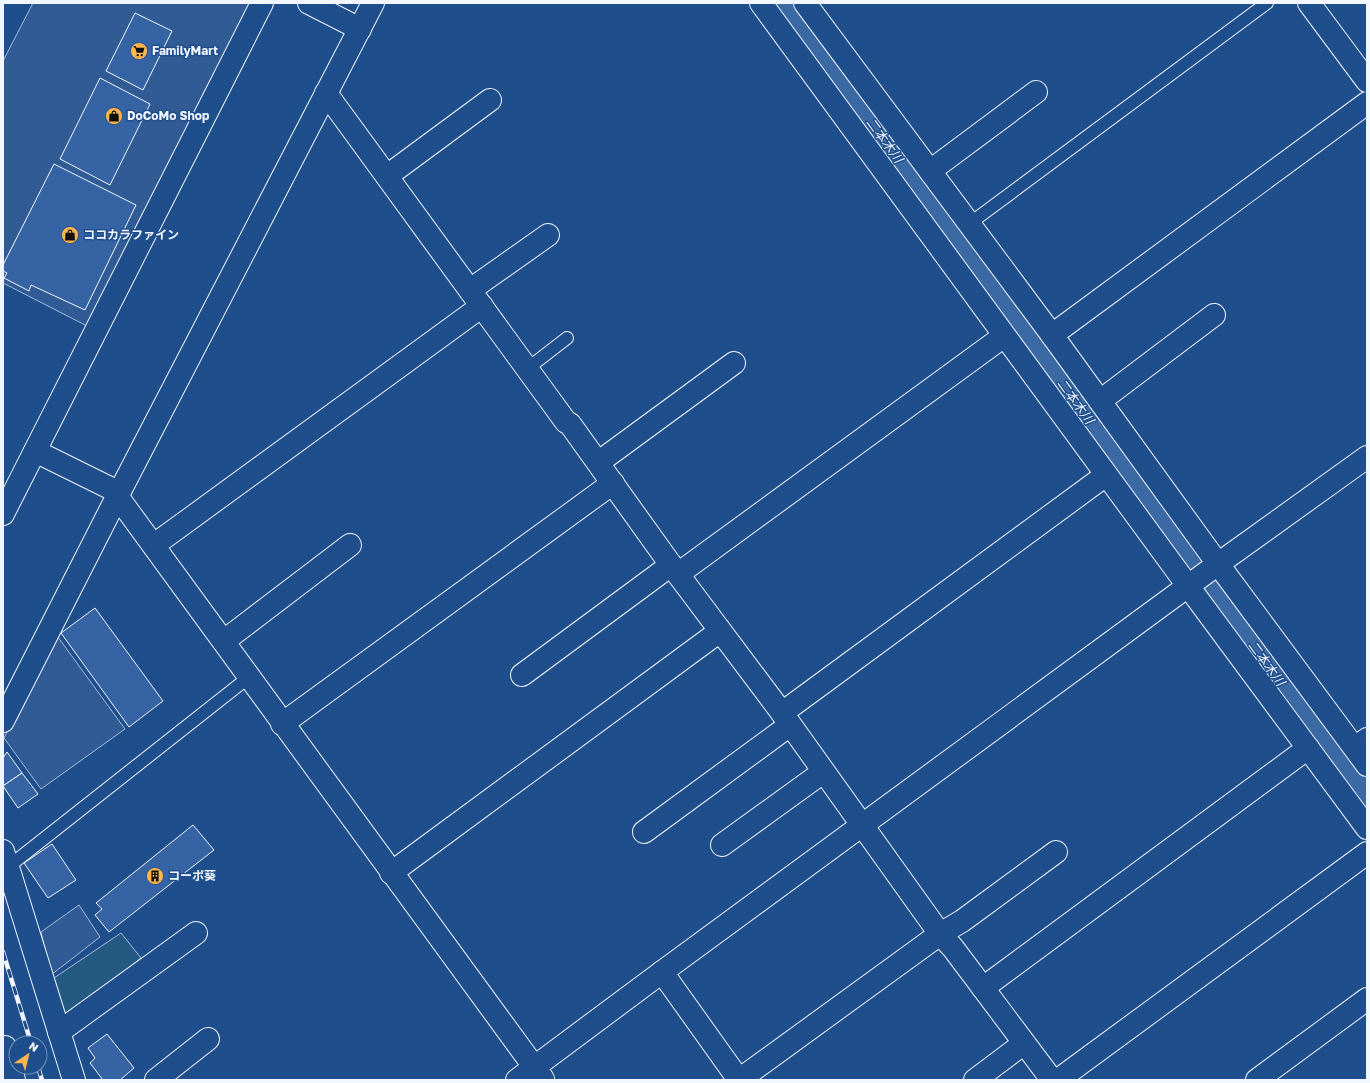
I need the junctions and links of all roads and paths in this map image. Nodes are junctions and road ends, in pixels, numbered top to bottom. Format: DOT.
graph roads {
  1 [pos="262,3"];
  2 [pos="309,3"];
  3 [pos="373,3"];
  4 [pos="761,3"];
  5 [pos="805,3"];
  6 [pos="1267,3"];
  7 [pos="1309,3"];
  8 [pos="360,29"];
  9 [pos="1367,81"];
  10 [pos="1036,92"];
  11 [pos="326,93"];
  12 [pos="490,100"];
  13 [pos="1367,103"];
  14 [pos="930,172"];
  15 [pos="387,176"];
  16 [pos="969,224"];
  17 [pos="548,235"];
  18 [pos="476,298"];
  19 [pos="1214,315"];
  20 [pos="1052,335"];
  21 [pos="1004,336"];
  22 [pos="567,338"];
  23 [pos="734,363"];
  24 [pos="527,369"];
  25 [pos="1100,401"];
  26 [pos="35,451"];
  27 [pos="1367,457"];
  28 [pos="599,462"];
  29 [pos="1106,475"];
  30 [pos="613,483"];
  31 [pos="117,496"];
  32 [pos="3,514"];
  33 [pos="154,545"];
  34 [pos="350,545"];
  35 [pos="1218,564"];
  36 [pos="674,569"];
  37 [pos="1188,586"];
  38 [pos="720,631"];
  39 [pos="224,641"];
  40 [pos="522,674"];
  41 [pos="249,677"];
  42 [pos="786,719"];
  43 [pos="3,722"];
  44 [pos="282,724"];
  45 [pos="1308,748"];
  46 [pos="1363,751"];
  47 [pos="823,772"];
  48 [pos="862,826"];
  49 [pos="1367,828"];
  50 [pos="644,832"];
  51 [pos="722,845"];
  52 [pos="1056,852"];
  53 [pos="1367,853"];
  54 [pos="6,859"];
  55 [pos="391,873"];
  56 [pos="196,933"];
  57 [pos="940,934"];
  58 [pos="662,972"];
  59 [pos="983,988"];
  60 [pos="1367,999"];
  61 [pos="59,1032"];
  62 [pos="208,1039"];
  63 [pos="1023,1044"];
  64 [pos="3,1048"];
  65 [pos="532,1076"];
  66 [pos="14,1080"];
  67 [pos="74,1080"];
  68 [pos="156,1080"];
  69 [pos="975,1080"];
  70 [pos="1052,1080"];
  71 [pos="1058,1080"];
  72 [pos="1257,1080"];
  1 -- 26 [label="street"];
  2 -- 8 [label="street"];
  3 -- 8 [label="street"];
  4 -- 21 [label="street"];
  5 -- 14 [label="street"];
  6 -- 16 [label="lane"];
  7 -- 9 [label="street"];
  8 -- 11 [label="street"];
  10 -- 14 [label="street"];
  11 -- 15 [label="street"];
  11 -- 31 [label="street"];
  12 -- 15 [label="street"];
  13 -- 20 [label="street"];
  14 -- 16 [label="street"];
  15 -- 18 [label="street"];
  16 -- 20 [label="street"];
  17 -- 18 [label="street"];
  18 -- 24 [label="street"];
  18 -- 33 [label="street"];
  19 -- 25 [label="street"];
  20 -- 25 [label="street"];
  21 -- 29 [label="street"];
  21 -- 36 [label="street"];
  22 -- 24 [label="lane"];
  23 -- 28 [label="street"];
  24 -- 28 [label="street"];
  25 -- 35 [label="street"];
  26 -- 31 [label="street"];
  26 -- 32 [label="street"];
  27 -- 35 [label="street"];
  28 -- 30 [label="street"];
  29 -- 37 [label="street"];
  29 -- 42 [label="street"];
  30 -- 36 [label="street"];
  30 -- 44 [label="street"];
  31 -- 33 [label="street"];
  31 -- 43 [label="street"];
  33 -- 39 [label="street"];
  34 -- 39 [label="street"];
  35 -- 37 [label="street"];
  35 -- 46 [label="street"];
  36 -- 38 [label="street"];
  36 -- 40 [label="street"];
  37 -- 45 [label="street"];
  37 -- 48 [label="street"];
  38 -- 42 [label="street"];
  38 -- 55 [label="street"];
  39 -- 41 [label="street"];
  41 -- 44 [label="street"];
  41 -- 54 [label="lane"];
  42 -- 47 [label="street"];
  42 -- 50 [label="street"];
  44 -- 55 [label="street"];
  45 -- 49 [label="street"];
  45 -- 59 [label="street"];
  47 -- 48 [label="street"];
  47 -- 51 [label="street"];
  48 -- 57 [label="street"];
  48 -- 58 [label="street"];
  52 -- 57 [label="street"];
  53 -- 71 [label="street"];
  54 -- 61 [label="street"];
  55 -- 65 [label="street"];
  56 -- 61 [label="street"];
  57 -- 58 [label="street"];
  57 -- 59 [label="street"];
  58 -- 65 [label="street"];
  59 -- 63 [label="street"];
  60 -- 72 [label="street"];
  61 -- 67 [label="street"];
  62 -- 68 [label="street"];
  63 -- 69 [label="street"];
  63 -- 70 [label="street"];
  64 -- 66 [label="street"];
}
